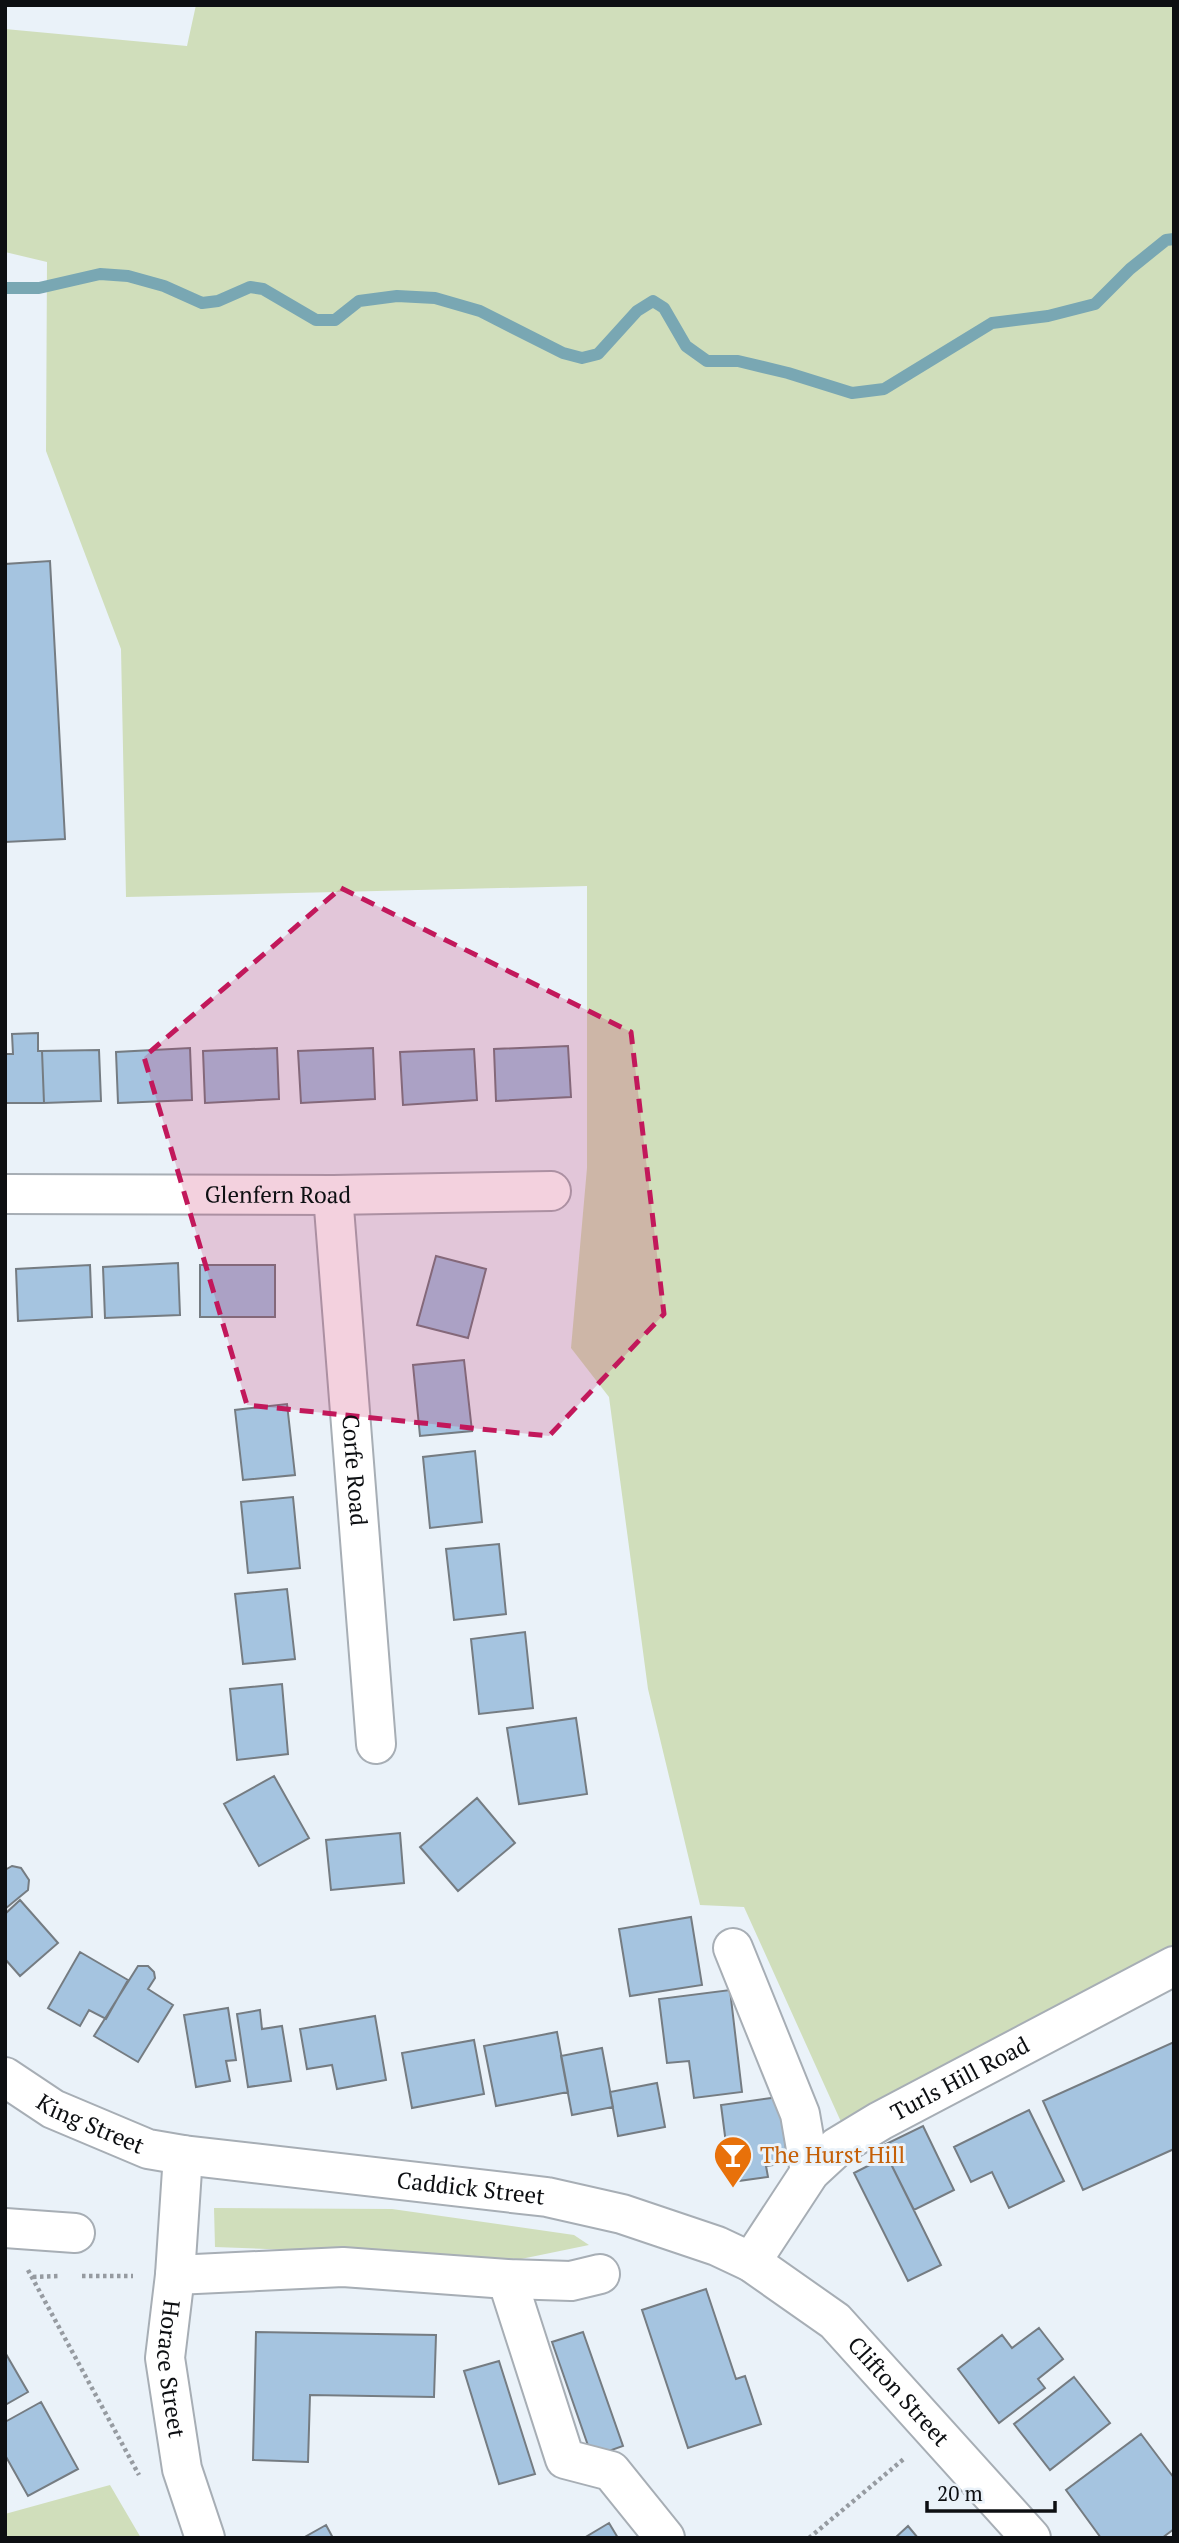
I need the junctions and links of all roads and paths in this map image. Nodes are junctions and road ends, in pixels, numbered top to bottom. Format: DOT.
graph roads {
  1 [pos="551,1191"];
  2 [pos="5,1194"];
  3 [pos="333,1195"];
  4 [pos="376,1744"];
  5 [pos="733,1948"];
  6 [pos="1174,1966"];
  7 [pos="5,2077"];
  8 [pos="183,2155"];
  9 [pos="810,2172"];
  10 [pos="5,2228"];
  11 [pos="75,2233"];
  12 [pos="751,2262"];
  13 [pos="26,2266"];
  14 [pos="600,2274"];
  15 [pos="175,2275"];
  16 [pos="33,2277"];
  17 [pos="506,2279"];
  18 [pos="935,2433"];
  19 [pos="140,2479"];
  20 [pos="205,2538"];
  21 [pos="665,2538"];
  22 [pos="809,2538"];
  23 [pos="1031,2538"];
  1 -- 3 [label="street, Glenfern Road"];
  2 -- 3 [label="street, Glenfern Road"];
  3 -- 4 [label="street, Corfe Road"];
  5 -- 9 [label="street"];
  6 -- 9 [label="street, Turls Hill Road"];
  7 -- 8 [label="street, King Street"];
  8 -- 12 [label="street, Caddick Street"];
  8 -- 15 [label="street, Horace Street"];
  9 -- 12 [label="street, Turls Hill Road"];
  10 -- 11 [label="street"];
  12 -- 18 [label="street, Clifton Street"];
  13 -- 16 [label="path"];
  14 -- 17 [label="street"];
  15 -- 16 [label="path"];
  15 -- 17 [label="street"];
  15 -- 20 [label="street, Horace Street"];
  16 -- 19 [label="path"];
  17 -- 21 [label="street"];
  18 -- 22 [label="path"];
  18 -- 23 [label="street, Clifton Street"];
}
